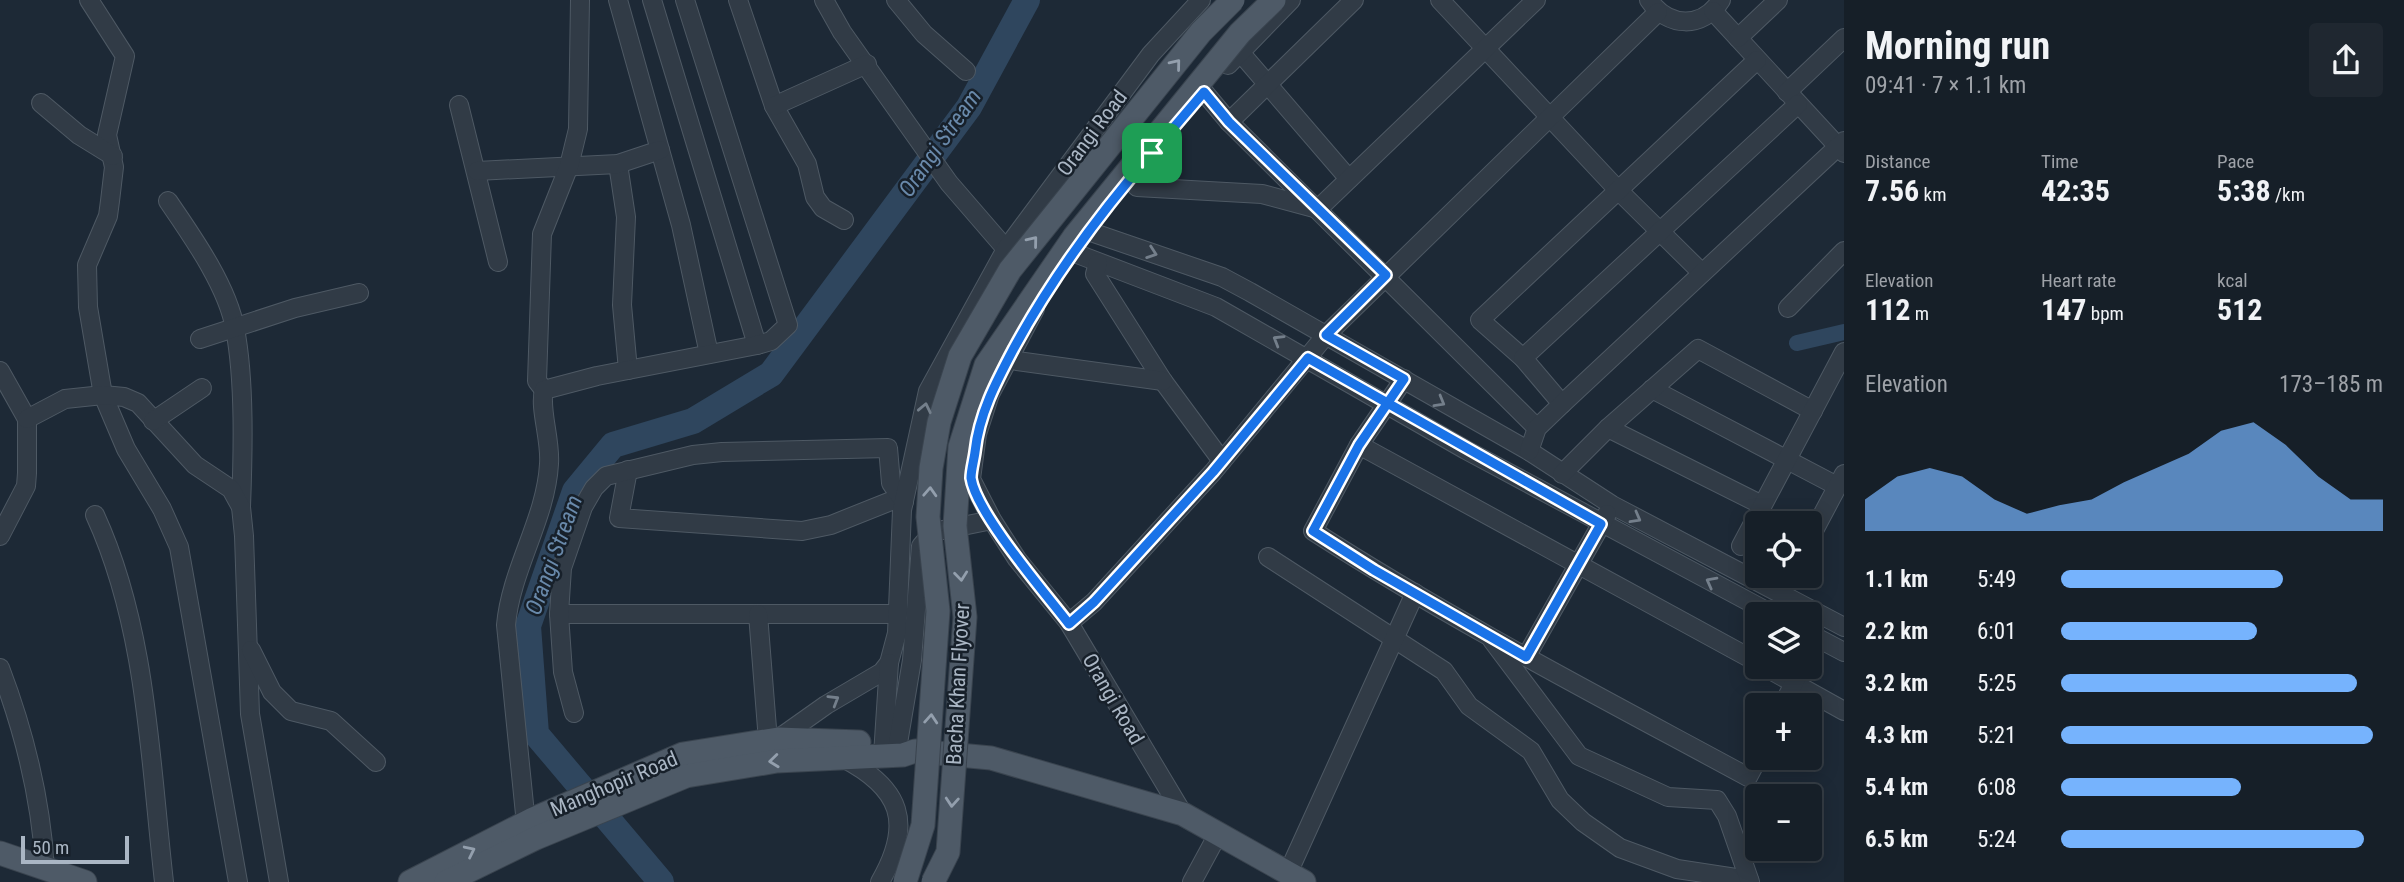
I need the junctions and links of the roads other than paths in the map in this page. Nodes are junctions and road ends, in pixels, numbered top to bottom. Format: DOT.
graph roads {
  1 [pos="89,0"];
  2 [pos="580,0"];
  3 [pos="618,0"];
  4 [pos="652,0"];
  5 [pos="685,0"];
  6 [pos="738,0"];
  7 [pos="824,0"];
  8 [pos="896,0"];
  9 [pos="1201,0"];
  10 [pos="1233,0"];
  11 [pos="1274,0"];
  12 [pos="1291,0"];
  13 [pos="1354,0"];
  14 [pos="1440,0"];
  15 [pos="1536,0"];
  16 [pos="1778,0"];
  17 [pos="1654,6"];
  18 [pos="1717,6"];
  19 [pos="1738,38"];
  20 [pos="1844,38"];
  21 [pos="1485,49"];
  22 [pos="1240,51"];
  23 [pos="1757,60"];
  24 [pos="867,64"];
  25 [pos="966,71"];
  26 [pos="1267,84"];
  27 [pos="1204,92"];
  28 [pos="1792,98"];
  29 [pos="41,103"];
  30 [pos="459,105"];
  31 [pos="774,106"];
  32 [pos="1549,118"];
  33 [pos="1229,122"];
  34 [pos="1842,147"];
  35 [pos="660,150"];
  36 [pos="113,156"];
  37 [pos="618,164"];
  38 [pos="569,166"];
  39 [pos="477,171"];
  40 [pos="1349,179"];
  41 [pos="1138,187"];
  42 [pos="1618,190"];
  43 [pos="168,201"];
  44 [pos="1318,209"];
  45 [pos="844,220"];
  46 [pos="1087,231"];
  47 [pos="1662,231"];
  48 [pos="1006,250"];
  49 [pos="1844,251"];
  50 [pos="1072,252"];
  51 [pos="498,262"];
  52 [pos="1098,263"];
  53 [pos="1702,273"];
  54 [pos="1386,275"];
  55 [pos="359,293"];
  56 [pos="1788,308"];
  57 [pos="235,328"];
  58 [pos="1326,335"];
  59 [pos="200,339"];
  60 [pos="757,345"];
  61 [pos="709,354"];
  62 [pos="1308,358"];
  63 [pos="1524,358"];
  64 [pos="1017,361"];
  65 [pos="1842,361"];
  66 [pos="628,370"];
  67 [pos="0,371"];
  68 [pos="1404,379"];
  69 [pos="1163,381"];
  70 [pos="202,388"];
  71 [pos="1652,389"];
  72 [pos="544,390"];
  73 [pos="103,395"];
  74 [pos="1562,404"];
  75 [pos="1386,405"];
  76 [pos="1812,411"];
  77 [pos="27,419"];
  78 [pos="153,421"];
  79 [pos="1537,428"];
  80 [pos="1608,428"];
  81 [pos="1359,445"];
  82 [pos="1529,451"];
  83 [pos="1787,458"];
  84 [pos="1222,461"];
  85 [pos="628,470"];
  86 [pos="1562,474"];
  87 [pos="1841,480"];
  88 [pos="902,499"];
  89 [pos="1612,505"];
  90 [pos="1762,505"];
  91 [pos="241,507"];
  92 [pos="95,515"];
  93 [pos="1822,516"];
  94 [pos="992,520"];
  95 [pos="1601,524"];
  96 [pos="0,536"];
  97 [pos="1741,546"];
  98 [pos="1268,557"];
  99 [pos="1577,564"];
  100 [pos="1783,588"];
  101 [pos="1781,592"];
  102 [pos="1415,593"];
  103 [pos="1749,602"];
  104 [pos="559,614"];
  105 [pos="758,614"];
  106 [pos="898,614"];
  107 [pos="1069,624"];
  108 [pos="1844,628"];
  109 [pos="1485,632"];
  110 [pos="1395,639"];
  111 [pos="248,644"];
  112 [pos="1822,644"];
  113 [pos="1844,652"];
  114 [pos="1745,655"];
  115 [pos="1526,657"];
  116 [pos="889,663"];
  117 [pos="0,668"];
  118 [pos="1803,679"];
  119 [pos="1844,711"];
  120 [pos="573,713"];
  121 [pos="773,740"];
  122 [pos="895,749"];
  123 [pos="839,756"];
  124 [pos="376,762"];
  125 [pos="684,765"];
  126 [pos="1752,770"];
  127 [pos="1183,814"];
  128 [pos="532,827"];
  129 [pos="1219,834"];
  130 [pos="0,853"];
  131 [pos="45,868"];
  132 [pos="1296,877"];
  133 [pos="1750,881"];
  134 [pos="86,882"];
  135 [pos="164,882"];
  136 [pos="238,882"];
  137 [pos="279,882"];
  138 [pos="410,882"];
  139 [pos="446,882"];
  140 [pos="880,882"];
  141 [pos="905,882"];
  142 [pos="933,882"];
  143 [pos="1192,882"];
  1 -- 36 [label="street"];
  2 -- 38 [label="street"];
  3 -- 35 [label="street"];
  4 -- 60 [label="street"];
  5 -- 60 [label="street"];
  6 -- 31 [label="street"];
  7 -- 24 [label="street"];
  8 -- 25 [label="street"];
  9 -- 48 [label="street, Orangi Road"];
  141 -- 10 [label="main road, Bacha Khan Flyover, one-way, bridge"];
  11 -- 142 [label="main road, Bacha Khan Flyover, one-way, bridge"];
  12 -- 22 [label="street, Orangi Road"];
  13 -- 26 [label="street"];
  14 -- 21 [label="street"];
  15 -- 21 [label="street"];
  16 -- 19 [label="street"];
  17 -- 18 [label="street"];
  17 -- 32 [label="street"];
  18 -- 19 [label="street"];
  19 -- 23 [label="street"];
  20 -- 28 [label="street"];
  21 -- 32 [label="street"];
  21 -- 40 [label="street"];
  22 -- 26 [label="street"];
  22 -- 27 [label="street, Orangi Road"];
  23 -- 28 [label="street"];
  23 -- 42 [label="street"];
  24 -- 31 [label="street"];
  24 -- 48 [label="street"];
  26 -- 33 [label="street"];
  26 -- 40 [label="street"];
  27 -- 33 [label="street"];
  27 -- 46 [label="street, Orangi Road"];
  28 -- 34 [label="street"];
  28 -- 47 [label="street"];
  29 -- 36 [label="street"];
  30 -- 39 [label="street"];
  31 -- 45 [label="street"];
  32 -- 42 [label="street"];
  32 -- 54 [label="street"];
  33 -- 44 [label="street"];
  34 -- 53 [label="street"];
  35 -- 37 [label="street"];
  35 -- 61 [label="street"];
  36 -- 73 [label="street"];
  37 -- 38 [label="street"];
  37 -- 66 [label="street"];
  38 -- 39 [label="street"];
  38 -- 72 [label="street"];
  39 -- 51 [label="street"];
  40 -- 44 [label="street"];
  41 -- 44 [label="street"];
  42 -- 47 [label="street"];
  42 -- 63 [label="street"];
  43 -- 57 [label="street"];
  44 -- 54 [label="street"];
  46 -- 50 [label="street, Orangi Road"];
  46 -- 58 [label="street, one-way"];
  47 -- 53 [label="street"];
  47 -- 63 [label="street"];
  88 -- 48 [label="street, Orangi Road, one-way"];
  49 -- 56 [label="street"];
  50 -- 52 [label="street"];
  50 -- 94 [label="street, Orangi Road"];
  62 -- 52 [label="street, one-way"];
  52 -- 69 [label="street"];
  53 -- 74 [label="street"];
  54 -- 58 [label="street"];
  54 -- 79 [label="street"];
  55 -- 57 [label="street"];
  57 -- 59 [label="street"];
  57 -- 91 [label="street"];
  58 -- 62 [label="street"];
  58 -- 68 [label="street"];
  60 -- 61 [label="street"];
  61 -- 66 [label="street"];
  62 -- 75 [label="street"];
  62 -- 84 [label="street"];
  63 -- 74 [label="street"];
  64 -- 69 [label="street"];
  65 -- 76 [label="street"];
  66 -- 72 [label="street"];
  67 -- 77 [label="street"];
  68 -- 75 [label="street"];
  68 -- 82 [label="street, one-way"];
  69 -- 84 [label="street"];
  70 -- 78 [label="street"];
  71 -- 76 [label="street"];
  71 -- 80 [label="street"];
  71 -- 83 [label="street"];
  72 -- 128 [label="street"];
  73 -- 77 [label="street"];
  73 -- 78 [label="street"];
  73 -- 136 [label="street"];
  74 -- 79 [label="street"];
  75 -- 81 [label="street"];
  75 -- 95 [label="street"];
  76 -- 83 [label="street"];
  77 -- 96 [label="street"];
  78 -- 91 [label="street"];
  79 -- 82 [label="street"];
  80 -- 86 [label="street"];
  80 -- 90 [label="street"];
  81 -- 99 [label="street"];
  81 -- 102 [label="street"];
  82 -- 86 [label="street"];
  83 -- 87 [label="street"];
  83 -- 90 [label="street"];
  84 -- 107 [label="street"];
  85 -- 88 [label="street"];
  85 -- 88 [label="street"];
  85 -- 104 [label="street"];
  86 -- 89 [label="street"];
  87 -- 93 [label="street"];
  88 -- 106 [label="street, Orangi Road"];
  89 -- 95 [label="street"];
  89 -- 101 [label="street, one-way"];
  90 -- 97 [label="street"];
  91 -- 111 [label="street"];
  92 -- 135 [label="street"];
  94 -- 107 [label="street, Orangi Road"];
  94 -- 122 [label="street"];
  95 -- 99 [label="street"];
  103 -- 95 [label="street, one-way"];
  98 -- 110 [label="street"];
  99 -- 114 [label="street"];
  99 -- 115 [label="street"];
  100 -- 101 [label="street"];
  101 -- 108 [label="street"];
  102 -- 109 [label="street"];
  102 -- 110 [label="street"];
  104 -- 105 [label="street"];
  104 -- 120 [label="street"];
  105 -- 106 [label="street"];
  105 -- 121 [label="street"];
  106 -- 116 [label="street, Orangi Road"];
  107 -- 127 [label="street, Orangi Road"];
  109 -- 115 [label="street"];
  109 -- 133 [label="street"];
  110 -- 132 [label="street"];
  110 -- 133 [label="street"];
  111 -- 124 [label="street"];
  111 -- 137 [label="street"];
  112 -- 113 [label="street"];
  115 -- 126 [label="street"];
  121 -- 116 [label="street, one-way"];
  116 -- 122 [label="street, Orangi Road"];
  117 -- 131 [label="street"];
  118 -- 119 [label="street"];
  121 -- 122 [label="main road, Manghopir Road"];
  121 -- 125 [label="main road, Manghopir Road"];
  122 -- 123 [label="main road, Manghopir Road"];
  122 -- 127 [label="main road, Manghopir Road"];
  123 -- 125 [label="main road, Manghopir Road, one-way"];
  123 -- 140 [label="street"];
  125 -- 128 [label="main road, Manghopir Road"];
  127 -- 129 [label="main road, Manghopir Road"];
  138 -- 128 [label="main road, Manghopir Road, one-way"];
  128 -- 139 [label="main road, Manghopir Road"];
  129 -- 132 [label="main road, Manghopir Road"];
  129 -- 143 [label="street"];
  130 -- 131 [label="main road"];
  131 -- 134 [label="main road"];
}
